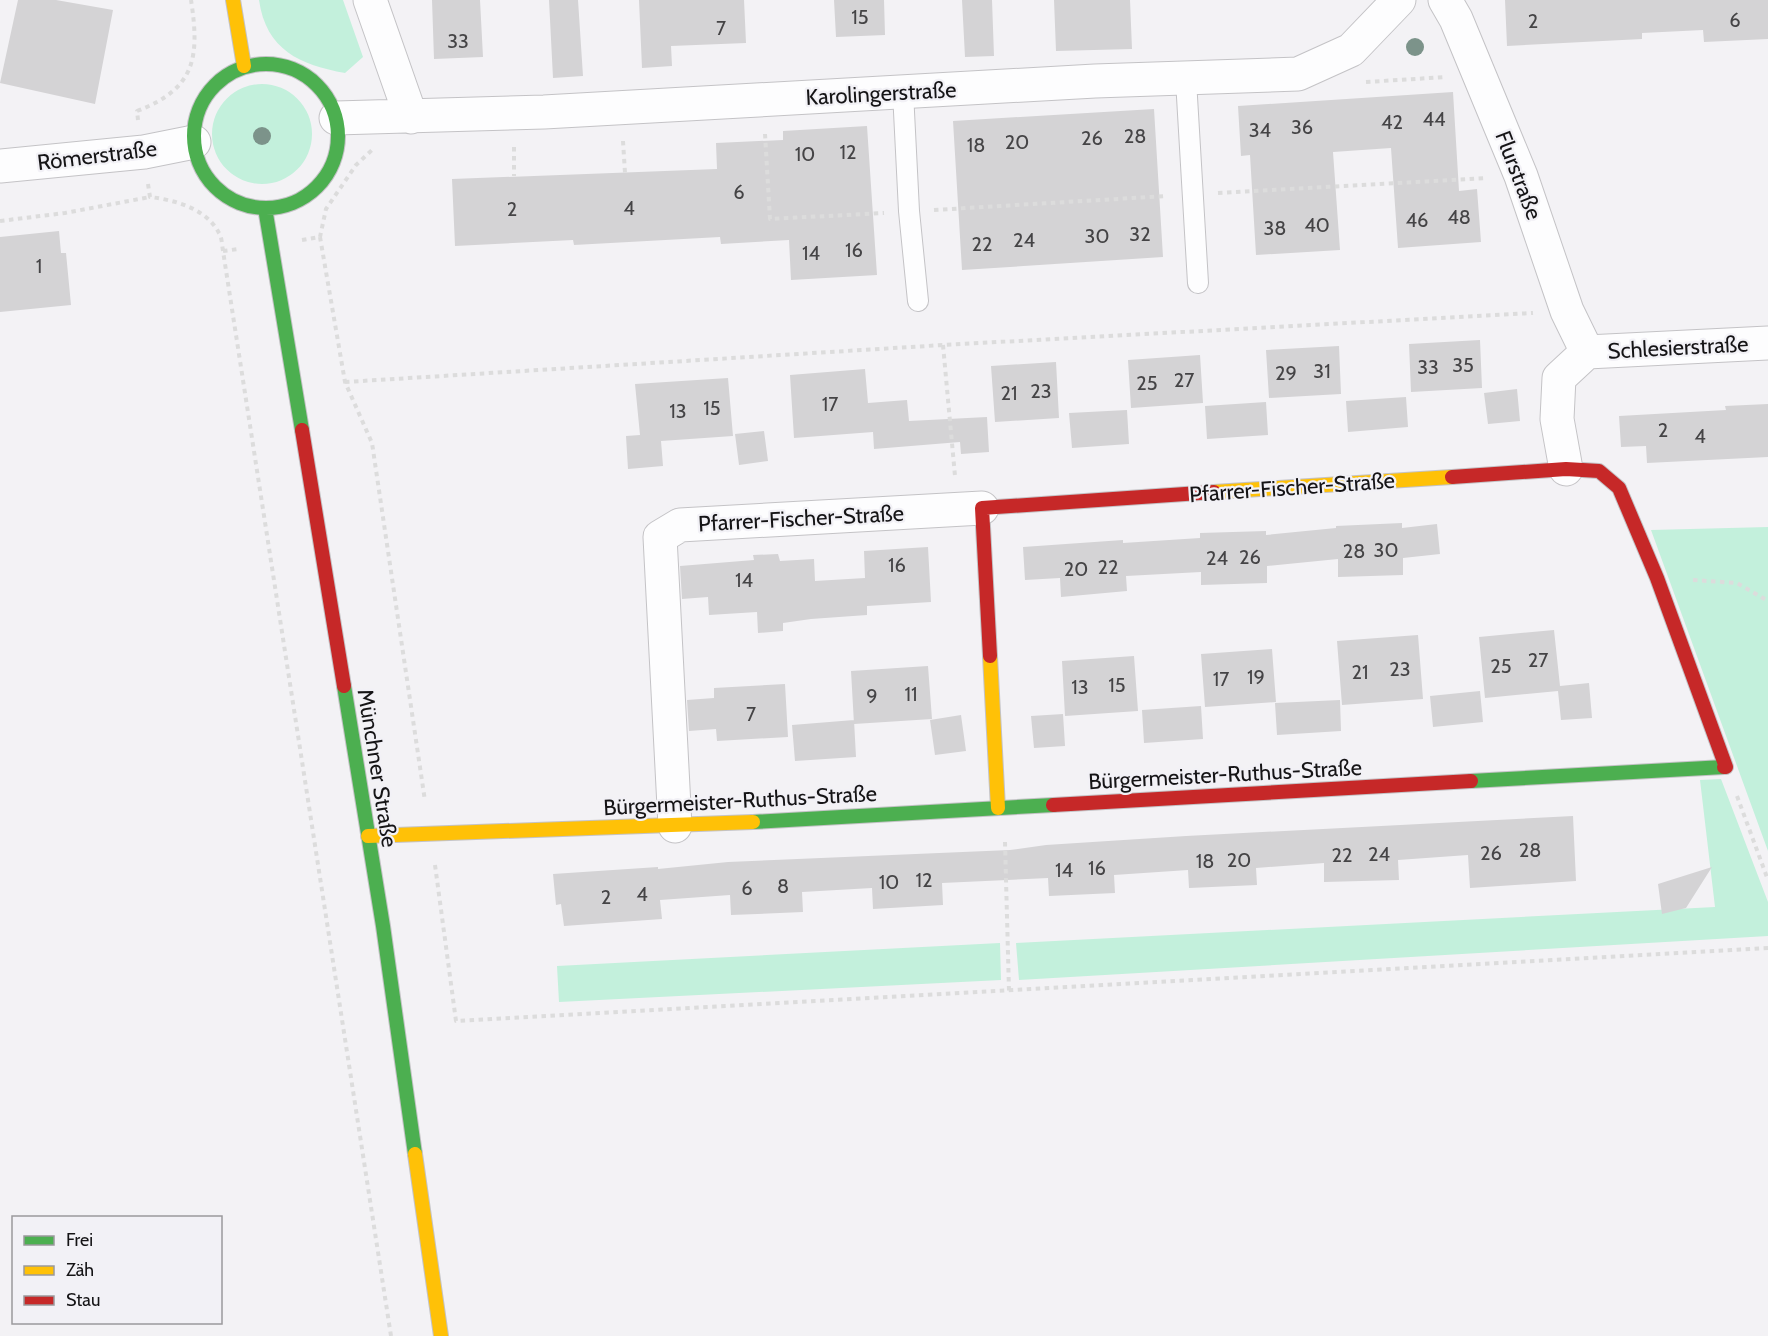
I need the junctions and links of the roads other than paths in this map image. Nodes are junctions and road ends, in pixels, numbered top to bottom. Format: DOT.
graph roads {
  1 [pos="233,0"];
  2 [pos="370,0"];
  3 [pos="1399,0"];
  4 [pos="1445,0"];
  5 [pos="244,66"];
  6 [pos="1186,80"];
  7 [pos="903,92"];
  8 [pos="411,117"];
  9 [pos="336,118"];
  10 [pos="194,142"];
  11 [pos="0,166"];
  12 [pos="265,208"];
  13 [pos="1198,283"];
  14 [pos="918,301"];
  15 [pos="1768,343"];
  16 [pos="1587,352"];
  17 [pos="1566,469"];
  18 [pos="970,509"];
  19 [pos="1001,808"];
  20 [pos="675,826"];
  21 [pos="368,836"];
  22 [pos="441,1336"];
  1 -- 5 [label="street"];
  2 -- 8 [label="street"];
  3 -- 6 [label="street, Karolingerstraße"];
  4 -- 16 [label="street, Flurstraße"];
  5 -- 9 [label="street"];
  5 -- 10 [label="street"];
  6 -- 7 [label="street, Karolingerstraße"];
  6 -- 13 [label="lane"];
  7 -- 8 [label="street, Karolingerstraße"];
  7 -- 14 [label="lane"];
  8 -- 9 [label="street, Karolingerstraße"];
  9 -- 12 [label="street"];
  10 -- 11 [label="street, Römerstraße"];
  10 -- 12 [label="street"];
  12 -- 21 [label="street, Münchner Straße"];
  15 -- 16 [label="street, Schlesierstraße"];
  16 -- 17 [label="street"];
  17 -- 18 [label="street, Pfarrer-Fischer-Straße"];
  17 -- 19 [label="street, Bürgermeister-Ruthus-Straße"];
  18 -- 19 [label="street"];
  18 -- 20 [label="street, Pfarrer-Fischer-Straße"];
  19 -- 20 [label="street, Bürgermeister-Ruthus-Straße"];
  20 -- 21 [label="street, Bürgermeister-Ruthus-Straße"];
  21 -- 22 [label="street, Münchner Straße"];
}
